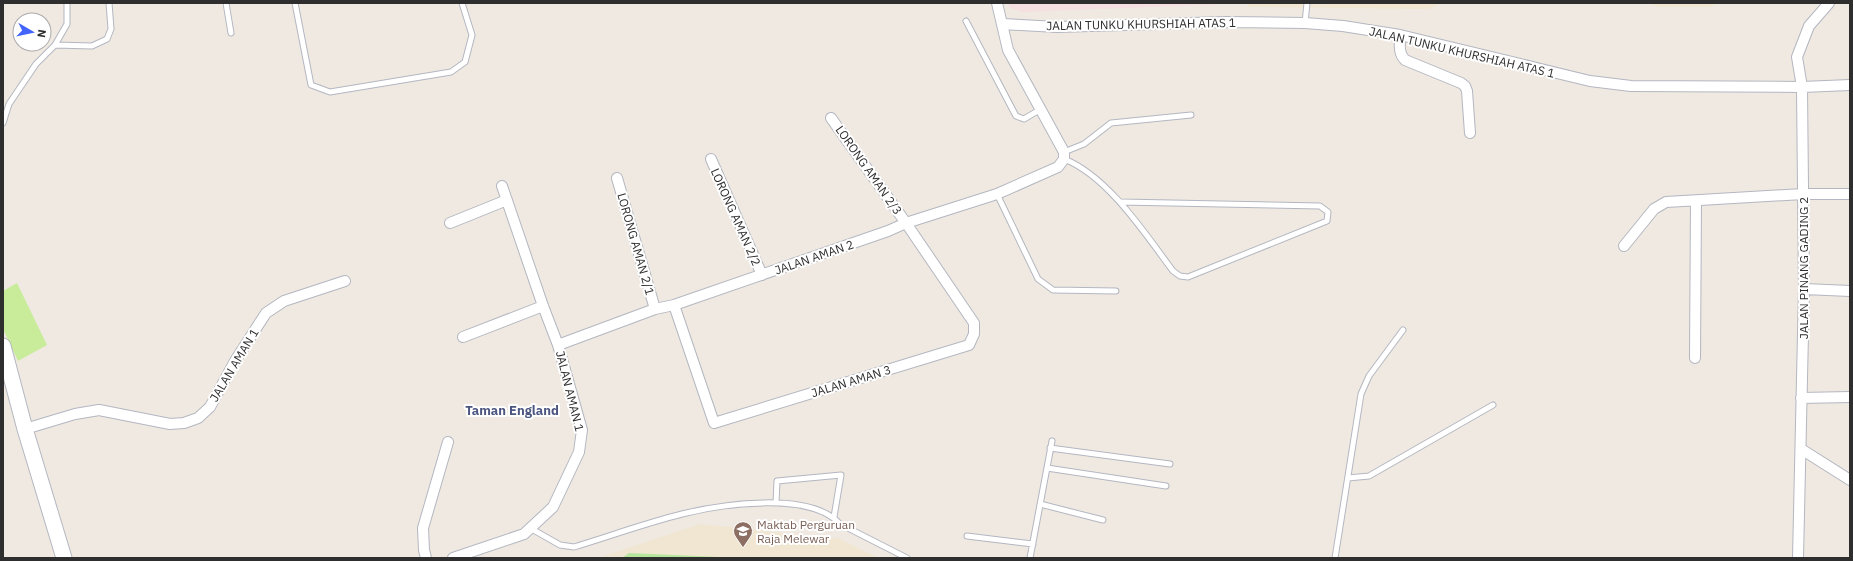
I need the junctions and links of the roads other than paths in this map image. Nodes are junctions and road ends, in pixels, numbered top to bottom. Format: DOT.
graph roads {
  1 [pos="67,3"];
  2 [pos="109,3"];
  3 [pos="226,3"];
  4 [pos="295,3"];
  5 [pos="462,3"];
  6 [pos="997,3"];
  7 [pos="1307,3"];
  8 [pos="1829,3"];
  9 [pos="966,21"];
  10 [pos="1304,23"];
  11 [pos="1002,24"];
  12 [pos="231,33"];
  13 [pos="1400,36"];
  14 [pos="55,44"];
  15 [pos="1850,85"];
  16 [pos="1802,87"];
  17 [pos="1041,109"];
  18 [pos="1191,115"];
  19 [pos="831,118"];
  20 [pos="3,123"];
  21 [pos="1470,133"];
  22 [pos="1064,155"];
  23 [pos="711,159"];
  24 [pos="617,178"];
  25 [pos="502,186"];
  26 [pos="996,194"];
  27 [pos="1803,194"];
  28 [pos="1850,194"];
  29 [pos="507,200"];
  30 [pos="1696,201"];
  31 [pos="1121,202"];
  32 [pos="450,223"];
  33 [pos="906,223"];
  34 [pos="1624,246"];
  35 [pos="762,275"];
  36 [pos="345,281"];
  37 [pos="1804,289"];
  38 [pos="1116,291"];
  39 [pos="1850,291"];
  40 [pos="674,305"];
  41 [pos="543,306"];
  42 [pos="655,309"];
  43 [pos="1403,330"];
  44 [pos="463,337"];
  45 [pos="558,345"];
  46 [pos="3,346"];
  47 [pos="1695,358"];
  48 [pos="1850,397"];
  49 [pos="1801,398"];
  50 [pos="1493,405"];
  51 [pos="25,429"];
  52 [pos="1052,441"];
  53 [pos="448,442"];
  54 [pos="1050,448"];
  55 [pos="1800,449"];
  56 [pos="1170,464"];
  57 [pos="1047,468"];
  58 [pos="1348,478"];
  59 [pos="1850,480"];
  60 [pos="1166,486"];
  61 [pos="776,503"];
  62 [pos="1040,504"];
  63 [pos="834,517"];
  64 [pos="1103,520"];
  65 [pos="530,528"];
  66 [pos="967,536"];
  67 [pos="1032,544"];
  68 [pos="64,558"];
  69 [pos="426,558"];
  70 [pos="453,558"];
  71 [pos="907,558"];
  72 [pos="1030,558"];
  73 [pos="1335,558"];
  74 [pos="1798,558"];
  1 -- 14 [label="lane"];
  2 -- 14 [label="lane"];
  3 -- 12 [label="lane"];
  4 -- 5 [label="lane"];
  6 -- 11 [label="street"];
  7 -- 10 [label="lane"];
  8 -- 16 [label="street, JALAN PINANG GADING 2"];
  9 -- 17 [label="lane"];
  10 -- 11 [label="street, JALAN TUNKU KHURSHIAH ATAS 1"];
  10 -- 13 [label="street, JALAN TUNKU KHURSHIAH ATAS 1"];
  11 -- 17 [label="street"];
  13 -- 16 [label="street, JALAN TUNKU KHURSHIAH ATAS 1"];
  13 -- 21 [label="street"];
  14 -- 20 [label="lane"];
  15 -- 16 [label="street, JALAN TUNKU KHURSHIAH ATAS 1"];
  16 -- 27 [label="street, JALAN PINANG GADING 2"];
  17 -- 22 [label="street"];
  18 -- 22 [label="lane"];
  19 -- 33 [label="street, LORONG AMAN 2/3"];
  22 -- 26 [label="street, JALAN AMAN 2"];
  22 -- 31 [label="lane"];
  23 -- 35 [label="street, LORONG AMAN 2/2"];
  24 -- 42 [label="street, LORONG AMAN 2/1"];
  25 -- 29 [label="street, JALAN AMAN 1"];
  26 -- 33 [label="street, JALAN AMAN 2"];
  26 -- 38 [label="lane"];
  27 -- 28 [label="street"];
  27 -- 30 [label="street"];
  27 -- 37 [label="street, JALAN PINANG GADING 2"];
  29 -- 32 [label="street"];
  29 -- 41 [label="street, JALAN AMAN 1"];
  30 -- 34 [label="street"];
  30 -- 47 [label="street"];
  31 -- 31 [label="lane"];
  33 -- 35 [label="street, JALAN AMAN 2"];
  33 -- 40 [label="street, JALAN AMAN 3"];
  35 -- 40 [label="street, JALAN AMAN 2"];
  36 -- 51 [label="street, JALAN AMAN 1"];
  37 -- 39 [label="street"];
  37 -- 49 [label="street, JALAN PINANG GADING 2"];
  40 -- 42 [label="street, JALAN AMAN 2"];
  41 -- 44 [label="street"];
  41 -- 45 [label="street, JALAN AMAN 1"];
  42 -- 45 [label="street, JALAN AMAN 2"];
  43 -- 58 [label="lane"];
  45 -- 65 [label="street, JALAN AMAN 1"];
  46 -- 51 [label="main road"];
  48 -- 49 [label="street"];
  49 -- 55 [label="street, JALAN PINANG GADING 2"];
  50 -- 58 [label="lane"];
  51 -- 68 [label="main road"];
  52 -- 54 [label="lane"];
  53 -- 69 [label="street"];
  54 -- 56 [label="lane"];
  54 -- 57 [label="lane"];
  55 -- 59 [label="street"];
  55 -- 74 [label="street, JALAN PINANG GADING 2"];
  57 -- 60 [label="lane"];
  57 -- 62 [label="lane"];
  58 -- 73 [label="lane"];
  61 -- 63 [label="lane"];
  61 -- 63 [label="lane"];
  61 -- 65 [label="lane"];
  62 -- 64 [label="lane"];
  62 -- 67 [label="lane"];
  63 -- 71 [label="lane"];
  65 -- 70 [label="street, JALAN AMAN 1"];
  66 -- 67 [label="lane"];
  67 -- 72 [label="lane"];
}
